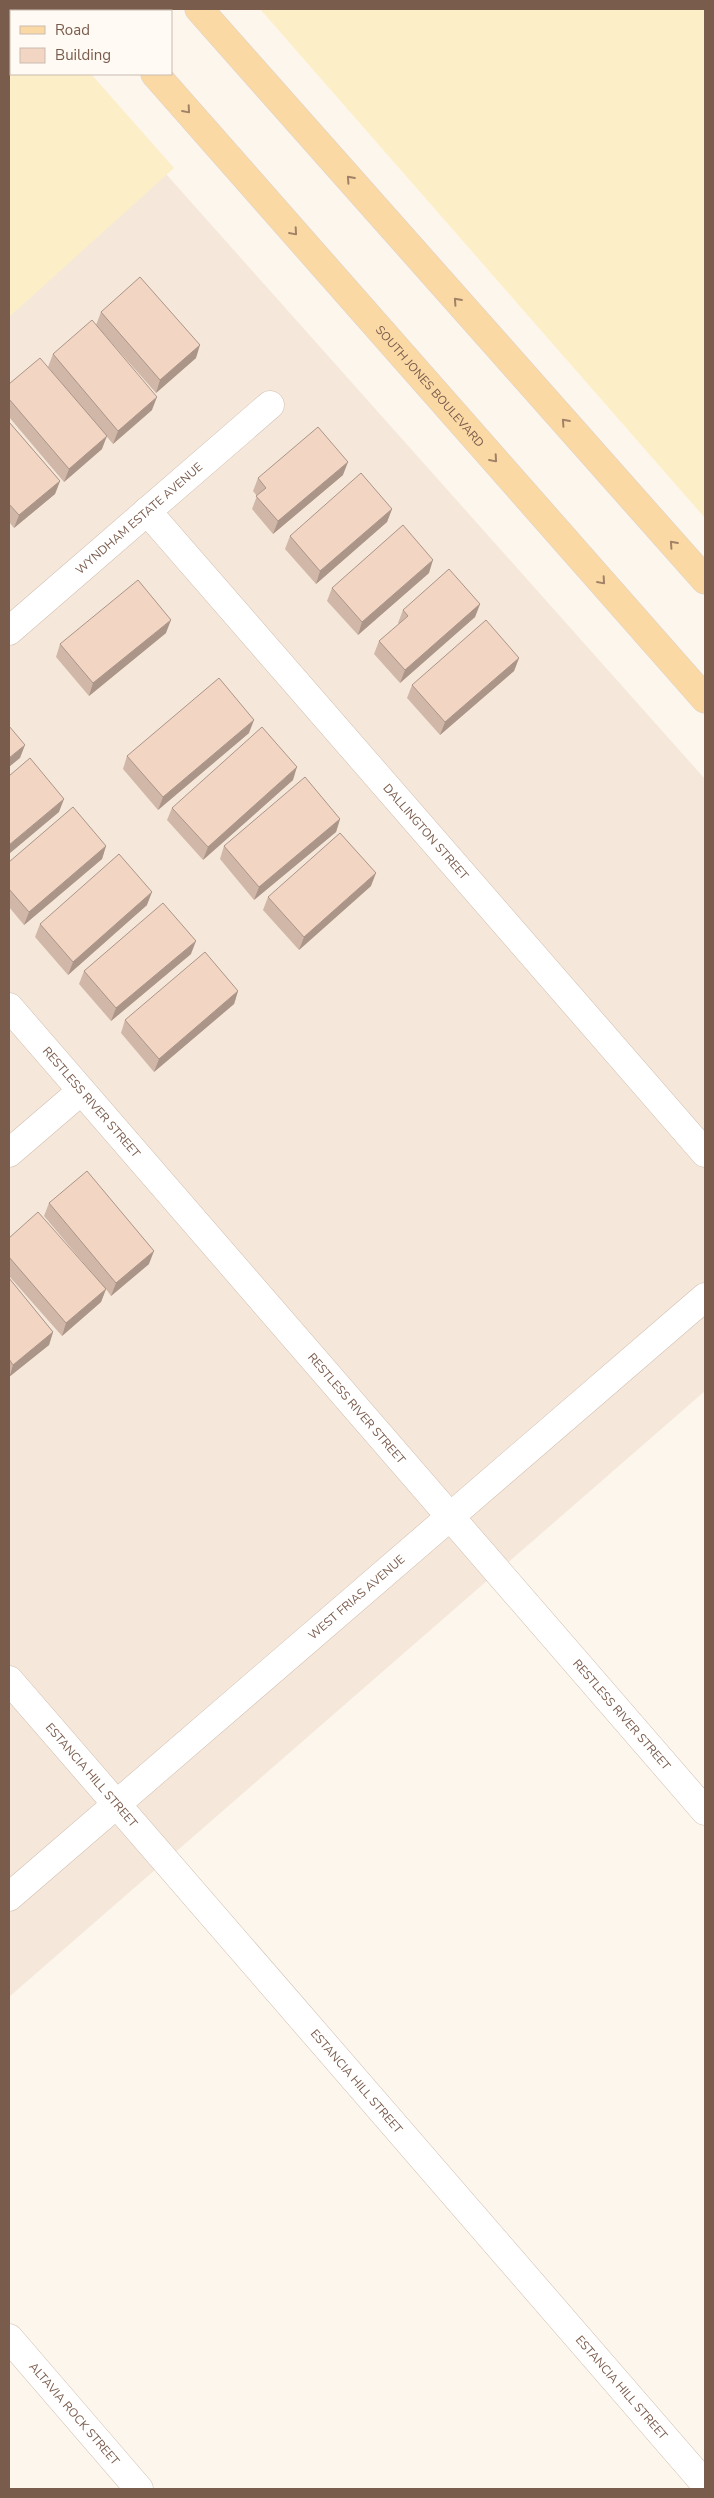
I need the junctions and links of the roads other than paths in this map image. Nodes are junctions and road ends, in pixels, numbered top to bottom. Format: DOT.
graph roads {
  1 [pos="199,9"];
  2 [pos="156,75"];
  3 [pos="270,406"];
  4 [pos="147,511"];
  5 [pos="705,580"];
  6 [pos="9,631"];
  7 [pos="705,699"];
  8 [pos="9,1007"];
  9 [pos="80,1092"];
  10 [pos="9,1153"];
  11 [pos="705,1153"];
  12 [pos="705,1297"];
  13 [pos="450,1518"];
  14 [pos="9,1680"];
  15 [pos="116,1804"];
  16 [pos="705,1811"];
  17 [pos="9,1897"];
  18 [pos="9,2338"];
  19 [pos="705,2484"];
  20 [pos="139,2489"];
  5 -- 1 [label="main road, one-way"];
  2 -- 7 [label="main road, SOUTH JONES BOULEVARD, one-way"];
  3 -- 4 [label="street, WYNDHAM ESTATE AVENUE"];
  4 -- 6 [label="street, WYNDHAM ESTATE AVENUE"];
  4 -- 11 [label="street, DALLINGTON STREET"];
  8 -- 9 [label="street, RESTLESS RIVER STREET"];
  9 -- 10 [label="street"];
  9 -- 13 [label="street, RESTLESS RIVER STREET"];
  12 -- 13 [label="street, WEST FRIAS AVENUE"];
  13 -- 15 [label="street, WEST FRIAS AVENUE"];
  13 -- 16 [label="street, RESTLESS RIVER STREET"];
  14 -- 15 [label="street, ESTANCIA HILL STREET"];
  15 -- 17 [label="street, WEST FRIAS AVENUE"];
  15 -- 19 [label="street, ESTANCIA HILL STREET"];
  18 -- 20 [label="street, ALTAVIA ROCK STREET"];
}
